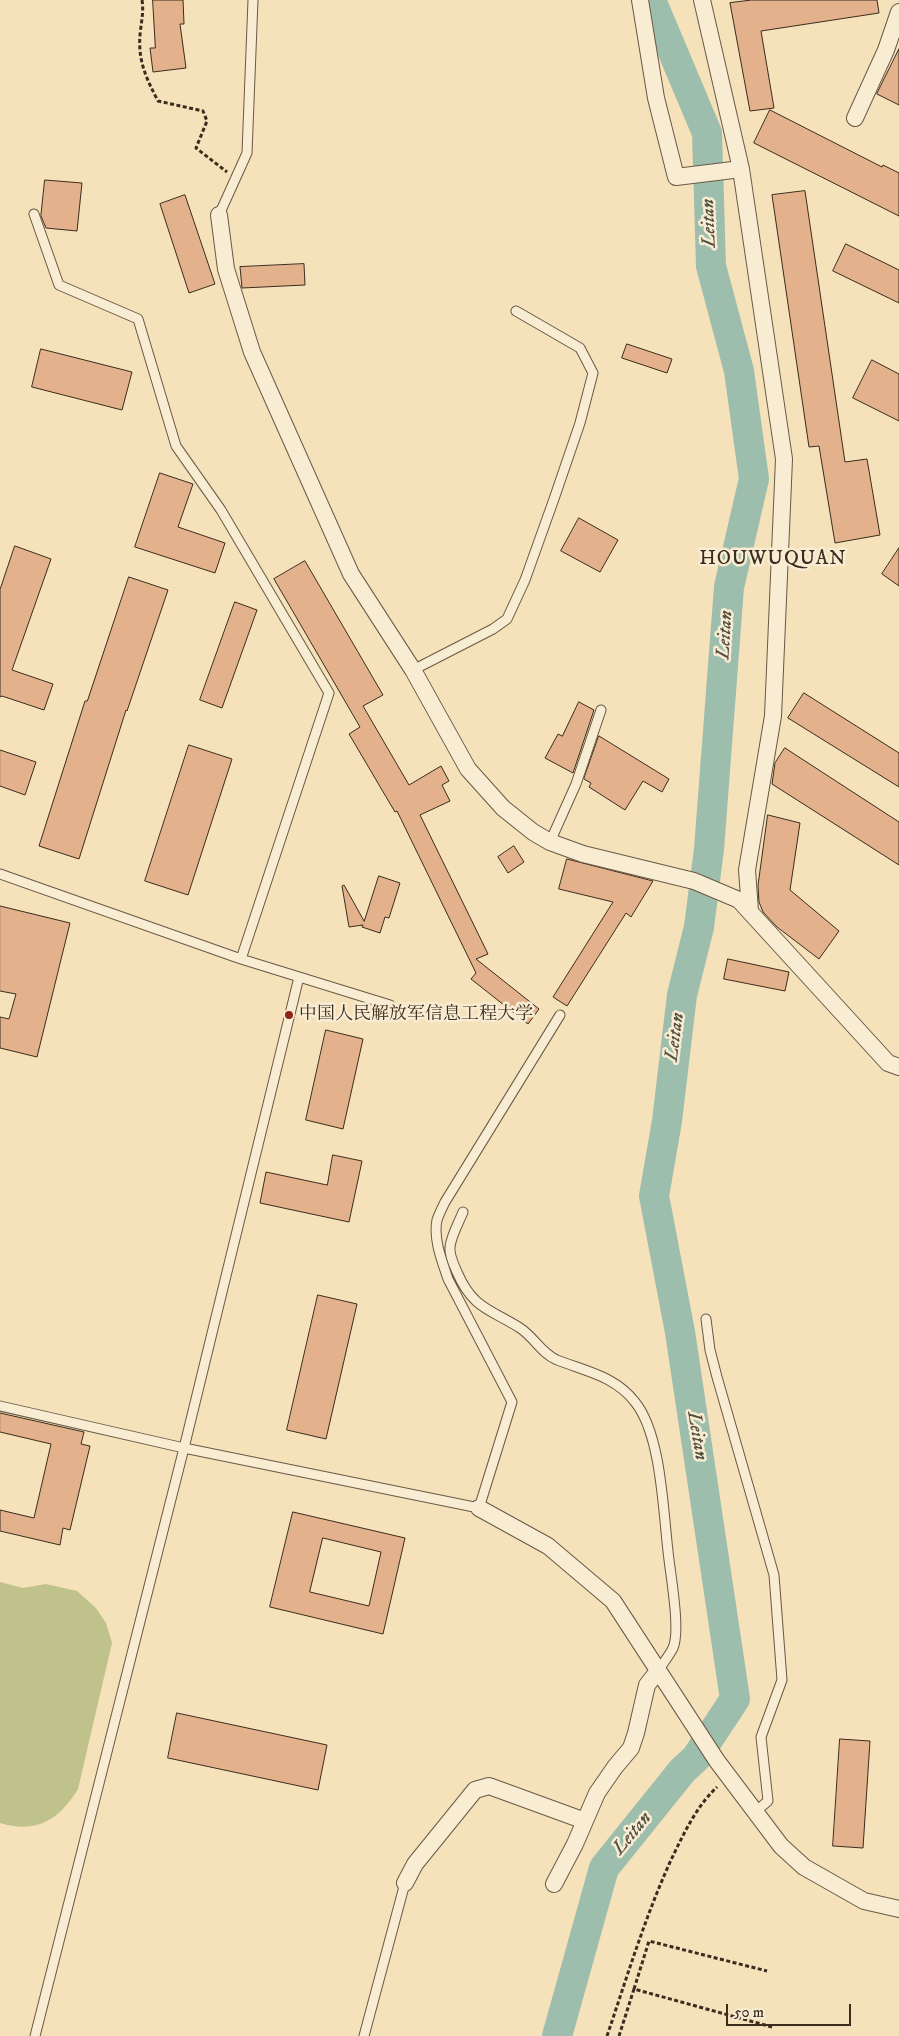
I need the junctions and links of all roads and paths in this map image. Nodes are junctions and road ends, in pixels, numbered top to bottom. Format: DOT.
graph roads {
  1 [pos="142,0"];
  2 [pos="253,0"];
  3 [pos="640,0"];
  4 [pos="702,0"];
  5 [pos="899,12"];
  6 [pos="855,118"];
  7 [pos="741,168"];
  8 [pos="236,178"];
  9 [pos="34,214"];
  10 [pos="219,215"];
  11 [pos="516,311"];
  12 [pos="413,670"];
  13 [pos="601,710"];
  14 [pos="550,842"];
  15 [pos="0,874"];
  16 [pos="745,906"];
  17 [pos="241,958"];
  18 [pos="300,977"];
  19 [pos="390,1005"];
  20 [pos="560,1015"];
  21 [pos="899,1068"];
  22 [pos="463,1212"];
  23 [pos="706,1319"];
  24 [pos="0,1406"];
  25 [pos="184,1448"];
  26 [pos="479,1508"];
  27 [pos="658,1670"];
  28 [pos="705,1799"];
  29 [pos="755,1812"];
  30 [pos="585,1821"];
  31 [pos="405,1883"];
  32 [pos="554,1884"];
  33 [pos="899,1909"];
  34 [pos="767,1970"];
  35 [pos="634,1989"];
  36 [pos="772,2026"];
  37 [pos="35,2036"];
  38 [pos="364,2036"];
  39 [pos="607,2036"];
  40 [pos="620,2036"];
  1 -- 8 [label="path"];
  2 -- 8 [label="lane"];
  3 -- 7 [label="street"];
  4 -- 7 [label="street"];
  5 -- 6 [label="street"];
  7 -- 16 [label="street"];
  8 -- 10 [label="lane"];
  9 -- 17 [label="lane"];
  10 -- 12 [label="street"];
  11 -- 12 [label="lane"];
  12 -- 14 [label="street"];
  13 -- 14 [label="lane"];
  14 -- 16 [label="street"];
  15 -- 17 [label="lane"];
  16 -- 21 [label="street"];
  17 -- 18 [label="lane"];
  18 -- 19 [label="lane"];
  18 -- 25 [label="lane"];
  20 -- 26 [label="lane"];
  22 -- 27 [label="lane"];
  23 -- 29 [label="lane"];
  24 -- 25 [label="lane"];
  25 -- 26 [label="lane"];
  25 -- 37 [label="lane"];
  26 -- 27 [label="street"];
  27 -- 29 [label="street"];
  27 -- 30 [label="street"];
  28 -- 39 [label="path"];
  29 -- 33 [label="street"];
  30 -- 31 [label="street"];
  30 -- 32 [label="street"];
  31 -- 38 [label="lane"];
  34 -- 35 [label="path"];
  35 -- 36 [label="path"];
  35 -- 40 [label="path"];
}
